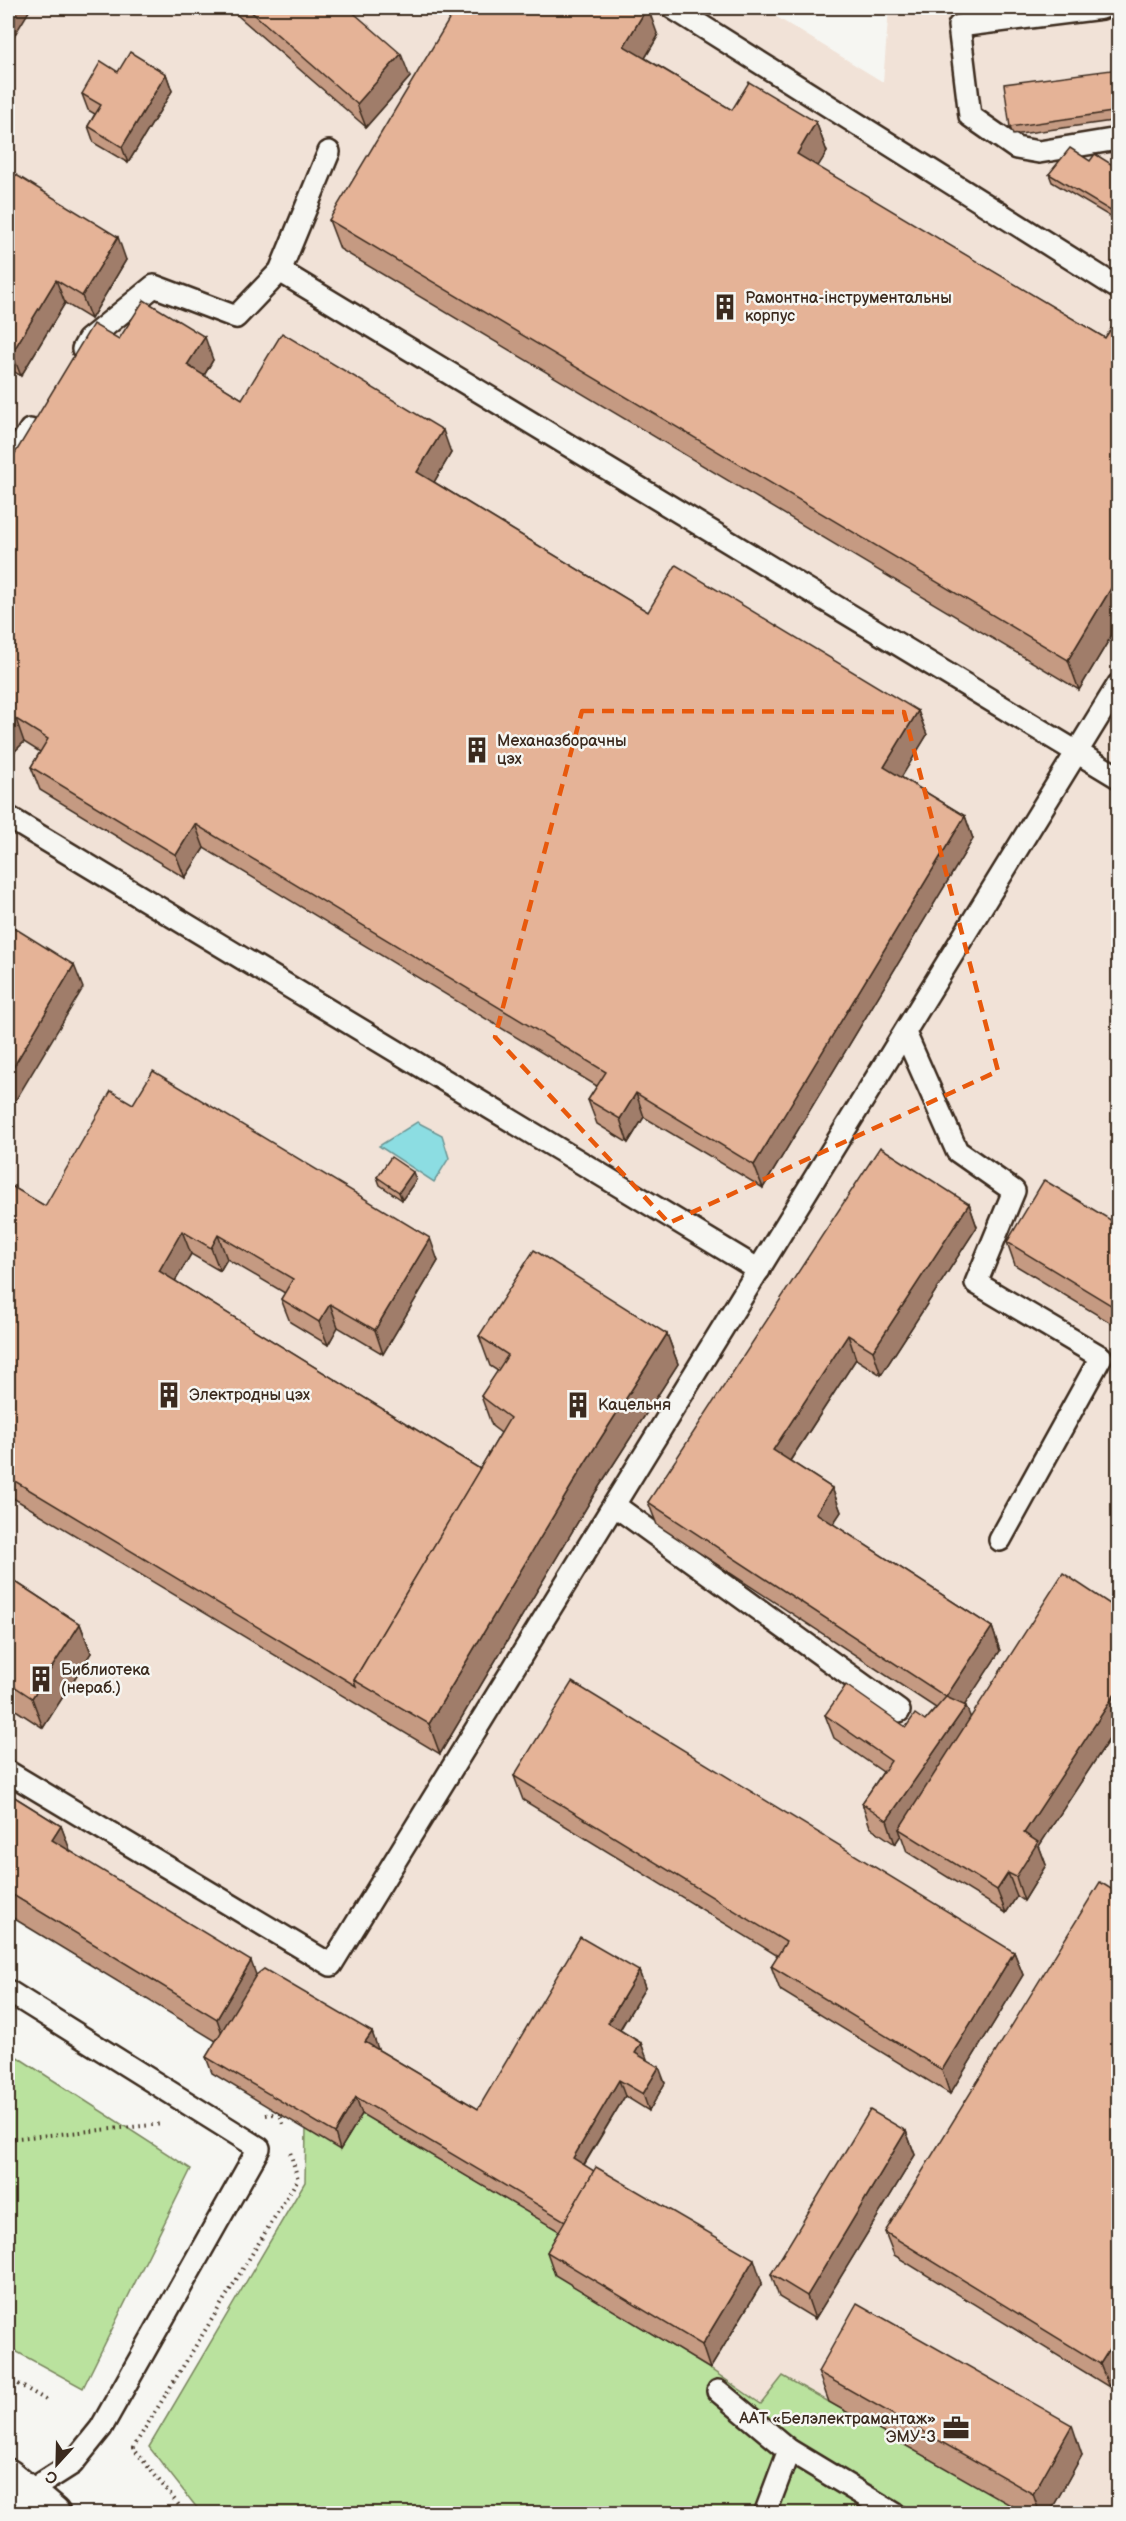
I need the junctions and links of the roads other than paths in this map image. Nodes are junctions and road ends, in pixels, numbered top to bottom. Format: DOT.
graph roads {
  1 [pos="673,8"];
  2 [pos="1102,8"];
  3 [pos="1119,139"];
  4 [pos="329,152"];
  5 [pos="280,271"];
  6 [pos="1119,288"];
  7 [pos="70,369"];
  8 [pos="39,416"];
  9 [pos="8,464"];
  10 [pos="1119,685"];
  11 [pos="1077,753"];
  12 [pos="1119,777"];
  13 [pos="8,817"];
  14 [pos="905,1033"];
  15 [pos="759,1270"];
  16 [pos="614,1505"];
  17 [pos="1000,1540"];
  18 [pos="899,1711"];
  19 [pos="8,1773"];
  20 [pos="8,1990"];
  21 [pos="718,2391"];
  22 [pos="789,2450"];
  23 [pos="18,2484"];
  24 [pos="53,2514"];
  25 [pos="765,2514"];
  26 [pos="895,2514"];
  1 -- 6 [label="lane"];
  2 -- 3 [label="lane"];
  4 -- 5 [label="lane"];
  5 -- 7 [label="lane"];
  5 -- 11 [label="lane"];
  8 -- 9 [label="lane"];
  10 -- 11 [label="lane"];
  11 -- 12 [label="lane"];
  11 -- 14 [label="lane"];
  13 -- 15 [label="lane"];
  14 -- 15 [label="lane"];
  14 -- 17 [label="lane"];
  15 -- 16 [label="lane"];
  16 -- 18 [label="lane"];
  16 -- 19 [label="lane"];
  20 -- 23 [label="lane"];
  21 -- 22 [label="lane"];
  22 -- 25 [label="lane"];
  22 -- 26 [label="lane"];
  23 -- 24 [label="main road"];
}
